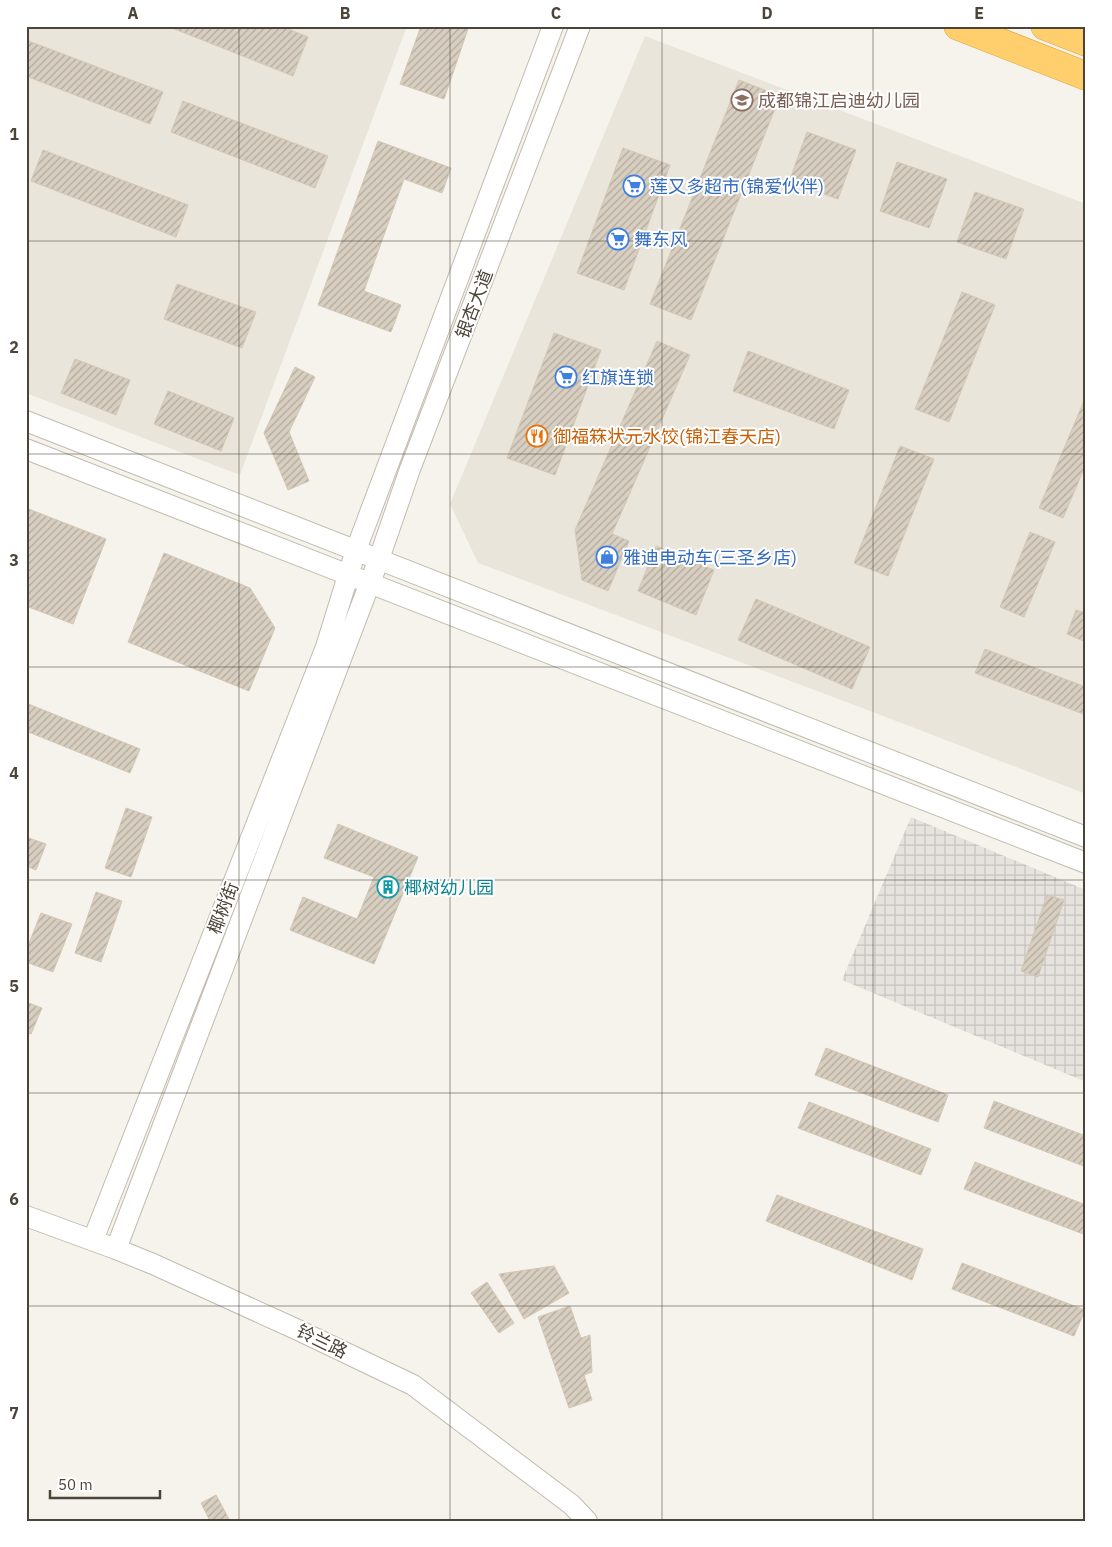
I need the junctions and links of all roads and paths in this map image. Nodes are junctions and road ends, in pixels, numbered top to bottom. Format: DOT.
graph roads {
  1 [pos="554,26"];
  2 [pos="580,26"];
  3 [pos="958,26"];
  4 [pos="1046,26"];
  5 [pos="1086,42"];
  6 [pos="1086,76"];
  7 [pos="26,421"];
  8 [pos="26,449"];
  9 [pos="356,550"];
  10 [pos="379,559"];
  11 [pos="348,574"];
  12 [pos="370,584"];
  13 [pos="1086,836"];
  14 [pos="1086,863"];
  15 [pos="26,1216"];
  16 [pos="93,1240"];
  17 [pos="116,1249"];
  18 [pos="587,1521"];
  1 -- 9 [label="street, 银杏大道"];
  2 -- 10 [label="street, 银杏大道"];
  3 -- 6 [label="highway"];
  4 -- 5 [label="highway"];
  7 -- 9 [label="street"];
  8 -- 11 [label="street"];
  9 -- 10 [label="street"];
  9 -- 11 [label="street, 银杏大道"];
  10 -- 12 [label="street, 银杏大道"];
  10 -- 13 [label="street"];
  11 -- 12 [label="street"];
  11 -- 16 [label="street, 椰树街"];
  12 -- 14 [label="street"];
  12 -- 17 [label="street, 椰树街"];
  15 -- 16 [label="street, 铃兰路"];
  16 -- 17 [label="street, 铃兰路"];
  17 -- 18 [label="street, 铃兰路"];
}
